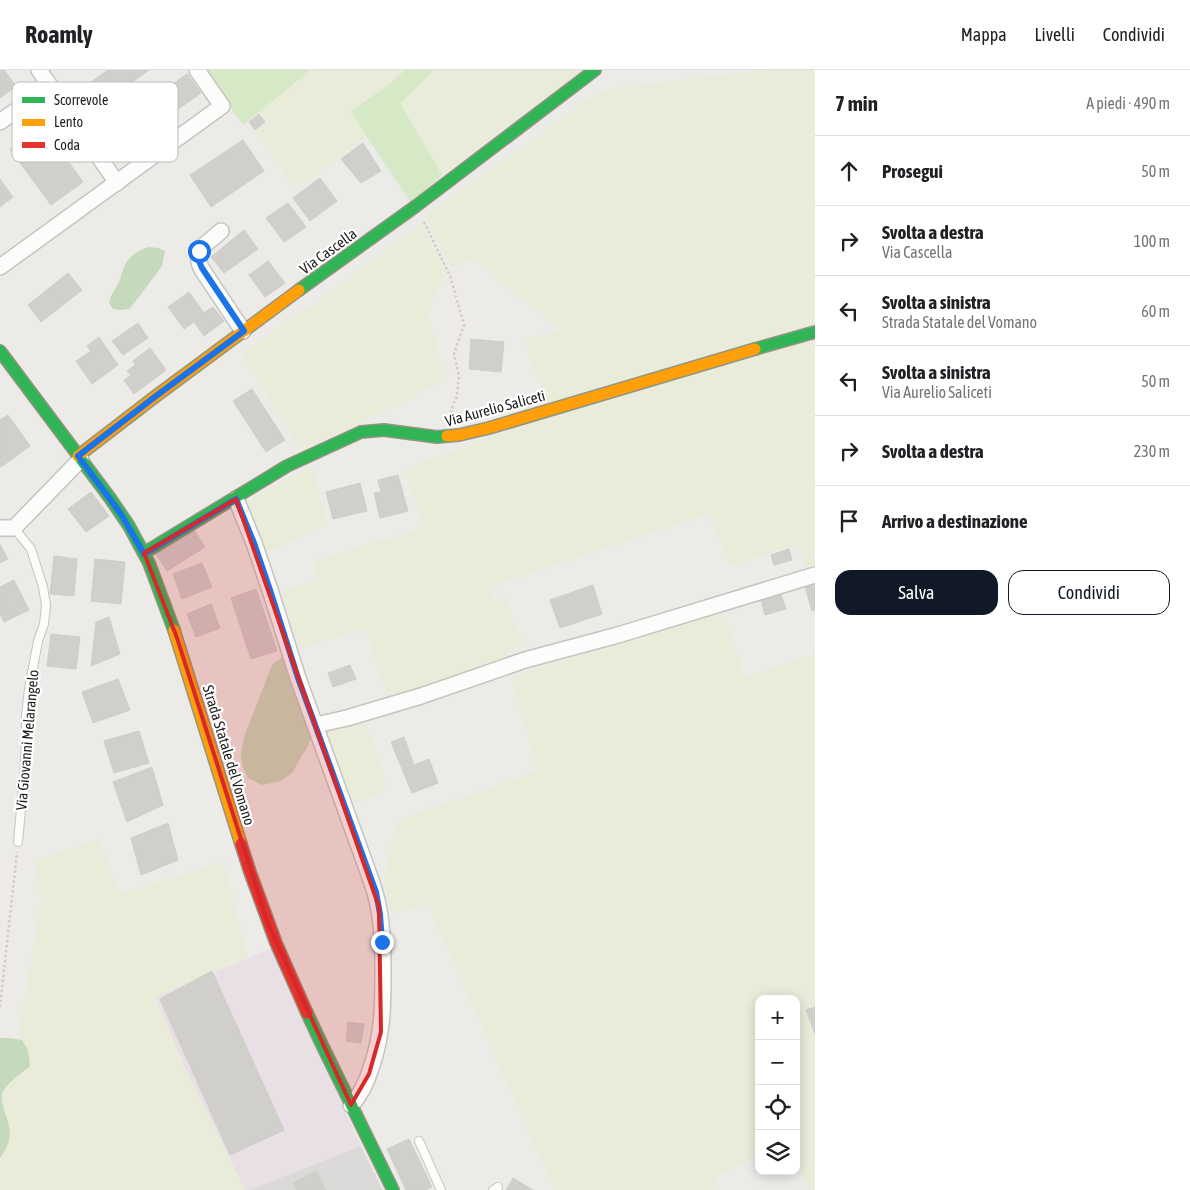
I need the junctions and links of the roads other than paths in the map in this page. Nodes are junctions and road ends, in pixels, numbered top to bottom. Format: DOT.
graph roads {
  1 [pos="38,70"];
  2 [pos="197,70"];
  3 [pos="595,70"];
  4 [pos="47,82"];
  5 [pos="12,113"];
  6 [pos="0,122"];
  7 [pos="178,138"];
  8 [pos="102,162"];
  9 [pos="146,162"];
  10 [pos="117,183"];
  11 [pos="221,231"];
  12 [pos="0,267"];
  13 [pos="244,331"];
  14 [pos="815,332"];
  15 [pos="0,351"];
  16 [pos="80,458"];
  17 [pos="236,499"];
  18 [pos="7,528"];
  19 [pos="144,554"];
  20 [pos="815,575"];
  21 [pos="316,725"];
  22 [pos="18,842"];
  23 [pos="352,1105"];
  24 [pos="419,1141"];
  25 [pos="393,1190"];
  26 [pos="441,1190"];
  1 -- 4 [label="street"];
  2 -- 7 [label="street"];
  3 -- 13 [label="street, Via Cascella"];
  5 -- 6 [label="street"];
  8 -- 10 [label="street"];
  9 -- 10 [label="street"];
  10 -- 12 [label="street"];
  11 -- 13 [label="street"];
  13 -- 16 [label="street, Via Cascella"];
  14 -- 17 [label="street, Via Aurelio Saliceti"];
  15 -- 16 [label="street, Strada Statale del Vomano"];
  16 -- 18 [label="street"];
  16 -- 19 [label="street, Strada Statale del Vomano"];
  17 -- 19 [label="street, Via Aurelio Saliceti"];
  17 -- 21 [label="street"];
  18 -- 22 [label="lane, Via Giovanni Melarangelo"];
  19 -- 23 [label="street, Strada Statale del Vomano"];
  20 -- 21 [label="street"];
  21 -- 23 [label="street"];
  23 -- 25 [label="street, Strada Statale del Vomano"];
  24 -- 26 [label="lane"];
}
